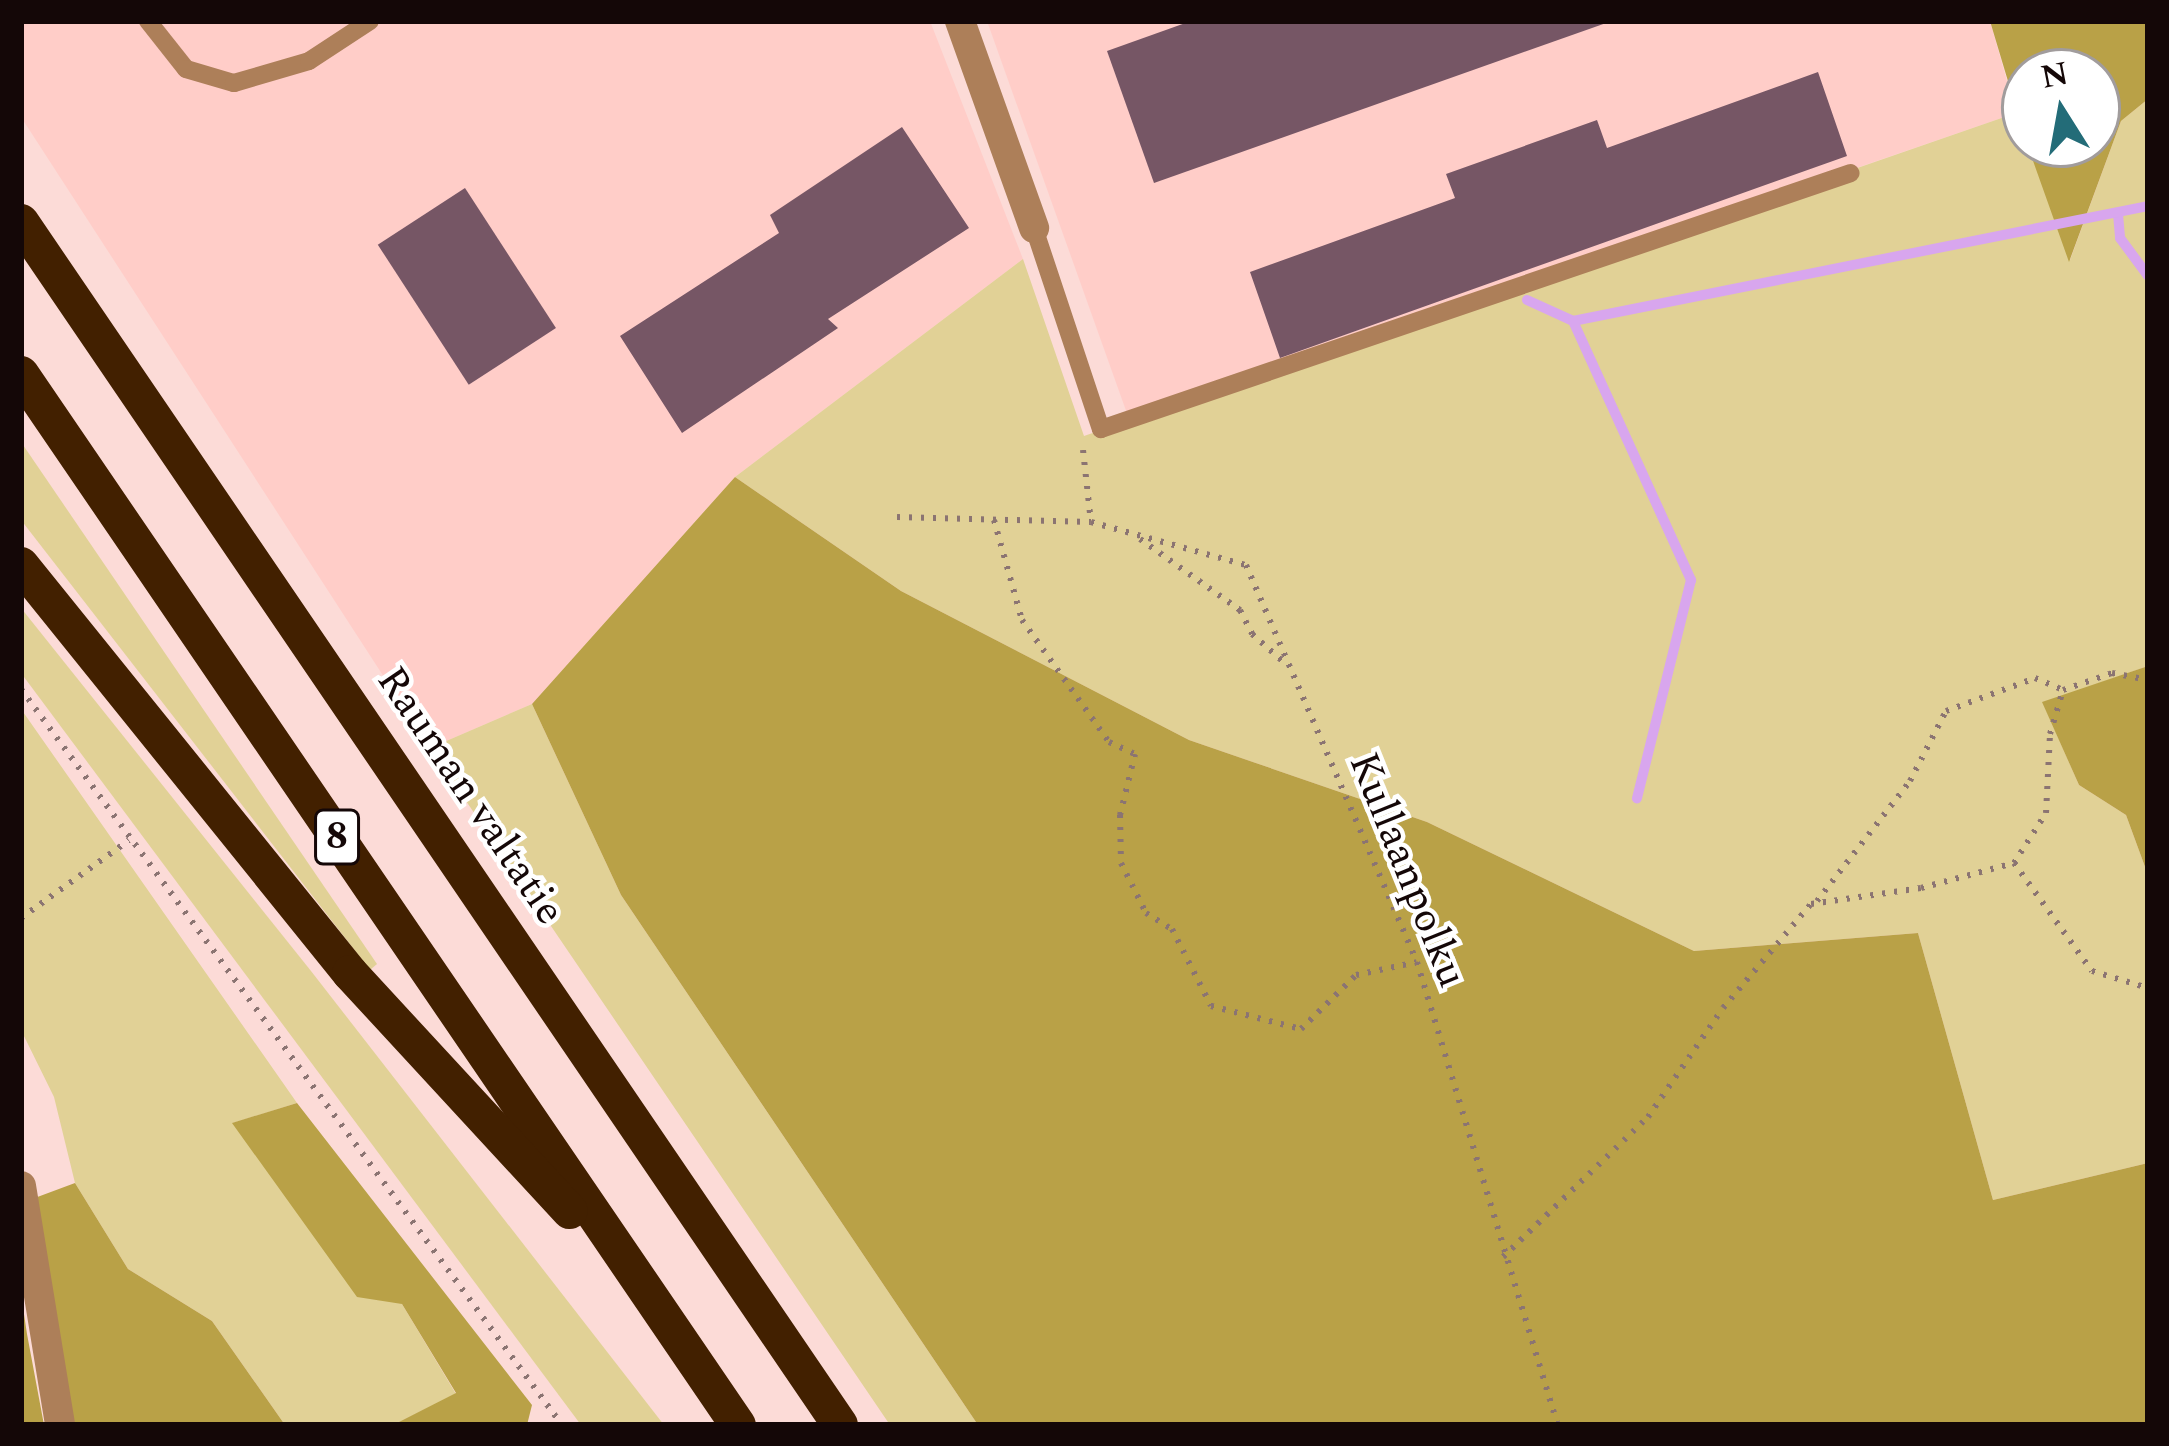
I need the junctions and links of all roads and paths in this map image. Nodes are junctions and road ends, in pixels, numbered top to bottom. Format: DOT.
graph roads {
  1 [pos="148,21"];
  2 [pos="960,21"];
  3 [pos="357,24"];
  4 [pos="1851,173"];
  5 [pos="21,222"];
  6 [pos="1034,228"];
  7 [pos="21,374"];
  8 [pos="1079,454"];
  9 [pos="897,517"];
  10 [pos="994,520"];
  11 [pos="1091,522"];
  12 [pos="1132,533"];
  13 [pos="21,566"];
  14 [pos="1291,668"];
  15 [pos="2148,680"];
  16 [pos="21,689"];
  17 [pos="2063,690"];
  18 [pos="129,839"];
  19 [pos="2014,863"];
  20 [pos="1816,903"];
  21 [pos="21,918"];
  22 [pos="1418,962"];
  23 [pos="2148,988"];
  24 [pos="21,1186"];
  25 [pos="1503,1257"];
  26 [pos="653,1301"];
  27 [pos="60,1425"];
  28 [pos="562,1425"];
  29 [pos="738,1425"];
  30 [pos="840,1425"];
  31 [pos="1558,1425"];
  1 -- 3 [label="lane"];
  2 -- 6 [label="street"];
  4 -- 6 [label="lane"];
  5 -- 30 [label="highway, Rauman valtatie / 8"];
  7 -- 26 [label="highway, 8"];
  8 -- 11 [label="path"];
  9 -- 10 [label="path, Kullaanpolku"];
  10 -- 11 [label="path, Kullaanpolku"];
  10 -- 22 [label="path"];
  11 -- 12 [label="path, Kullaanpolku"];
  12 -- 14 [label="path"];
  12 -- 14 [label="path, Kullaanpolku"];
  13 -- 26 [label="highway"];
  14 -- 22 [label="path, Kullaanpolku"];
  15 -- 17 [label="path"];
  16 -- 18 [label="path"];
  17 -- 19 [label="path"];
  17 -- 20 [label="path"];
  18 -- 21 [label="path"];
  18 -- 28 [label="path"];
  19 -- 20 [label="path"];
  19 -- 23 [label="path"];
  20 -- 25 [label="path"];
  22 -- 25 [label="path, Kullaanpolku"];
  24 -- 27 [label="street"];
  25 -- 31 [label="path, Kullaanpolku"];
  26 -- 29 [label="highway, 8"];
}
